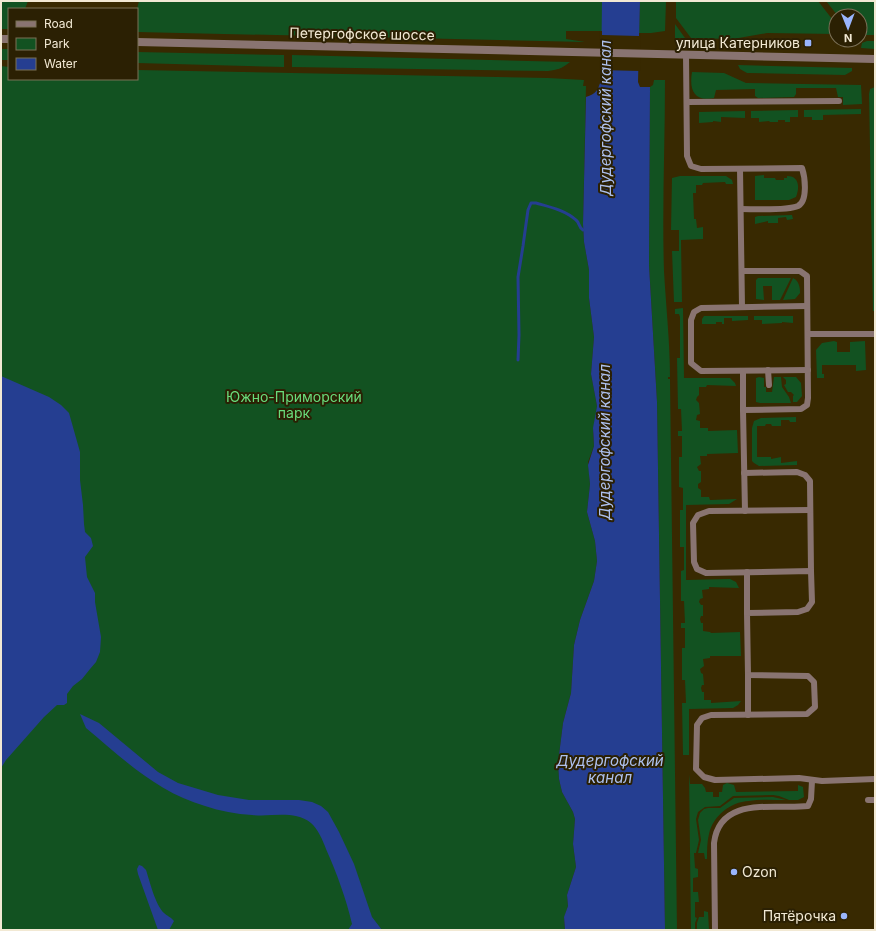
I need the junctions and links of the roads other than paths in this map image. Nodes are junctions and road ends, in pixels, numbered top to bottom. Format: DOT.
graph roads {
  1 [pos="138,42"];
  2 [pos="686,54"];
  3 [pos="875,59"];
  4 [pos="839,100"];
  5 [pos="687,102"];
  6 [pos="740,169"];
  7 [pos="741,209"];
  8 [pos="742,271"];
  9 [pos="807,306"];
  10 [pos="742,307"];
  11 [pos="808,334"];
  12 [pos="875,334"];
  13 [pos="768,370"];
  14 [pos="808,370"];
  15 [pos="742,371"];
  16 [pos="769,385"];
  17 [pos="743,410"];
  18 [pos="744,473"];
  19 [pos="810,510"];
  20 [pos="745,511"];
  21 [pos="811,571"];
  22 [pos="747,572"];
  23 [pos="747,613"];
  24 [pos="748,675"];
  25 [pos="748,715"];
  26 [pos="875,779"];
  27 [pos="812,781"];
  28 [pos="715,930"];
  1 -- 2 [label="street, Петергофское шоссе"];
  2 -- 3 [label="street"];
  2 -- 5 [label="lane"];
  4 -- 5 [label="lane"];
  5 -- 6 [label="lane"];
  6 -- 7 [label="lane"];
  6 -- 7 [label="lane"];
  7 -- 8 [label="lane"];
  8 -- 9 [label="lane"];
  8 -- 10 [label="lane"];
  9 -- 10 [label="lane"];
  9 -- 11 [label="lane"];
  10 -- 15 [label="lane"];
  11 -- 12 [label="lane"];
  11 -- 14 [label="lane"];
  13 -- 14 [label="lane"];
  13 -- 15 [label="lane"];
  13 -- 16 [label="lane"];
  14 -- 17 [label="lane"];
  15 -- 17 [label="lane"];
  17 -- 18 [label="lane"];
  18 -- 19 [label="lane"];
  18 -- 20 [label="lane"];
  19 -- 20 [label="lane"];
  19 -- 21 [label="lane"];
  20 -- 22 [label="lane"];
  21 -- 22 [label="lane"];
  21 -- 23 [label="lane"];
  22 -- 23 [label="lane"];
  23 -- 24 [label="lane"];
  24 -- 25 [label="lane"];
  24 -- 25 [label="lane"];
  25 -- 27 [label="lane"];
  26 -- 27 [label="lane"];
  27 -- 28 [label="lane"];
}
